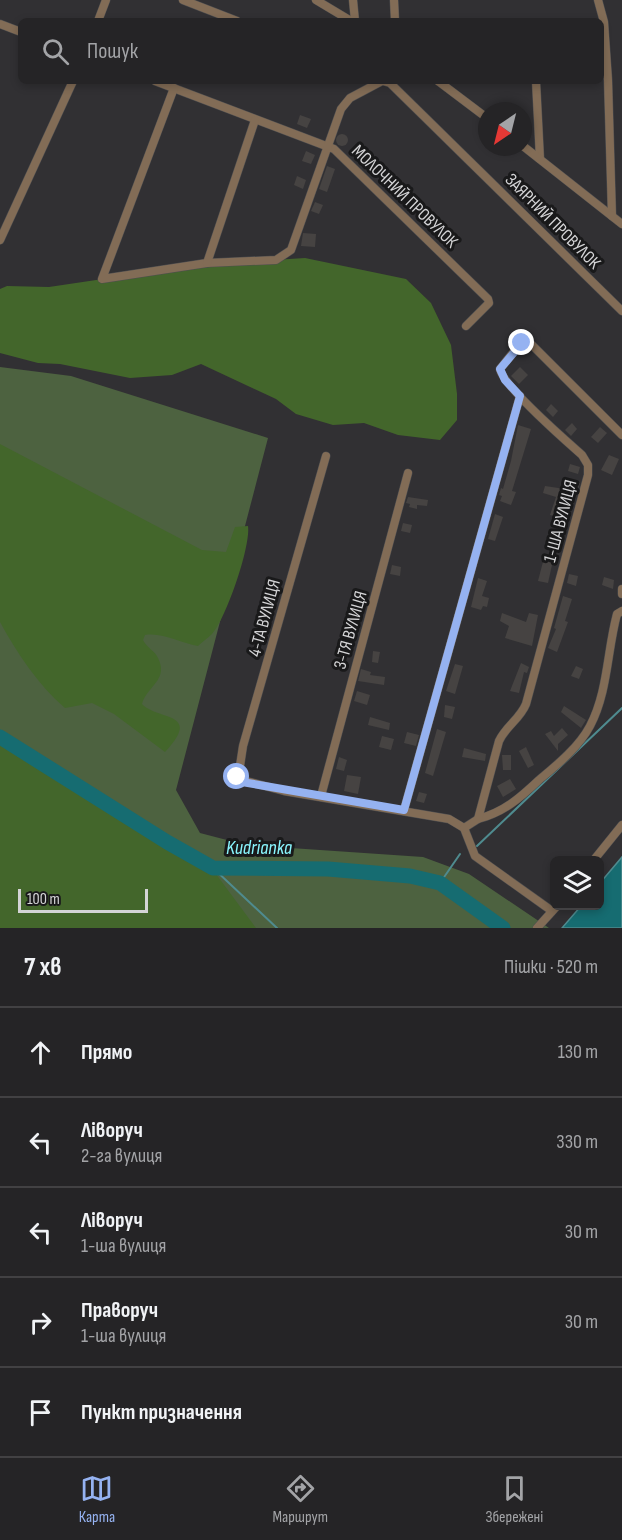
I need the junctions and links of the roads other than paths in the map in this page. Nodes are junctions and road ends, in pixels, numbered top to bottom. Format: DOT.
graph roads {
  1 [pos="106,0"];
  2 [pos="183,0"];
  3 [pos="316,0"];
  4 [pos="353,0"];
  5 [pos="394,0"];
  6 [pos="598,0"];
  7 [pos="99,18"];
  8 [pos="229,18"];
  9 [pos="348,18"];
  10 [pos="353,18"];
  11 [pos="395,18"];
  12 [pos="603,18"];
  13 [pos="604,22"];
  14 [pos="0,24"];
  15 [pos="18,31"];
  16 [pos="72,84"];
  17 [pos="163,84"];
  18 [pos="377,84"];
  19 [pos="391,84"];
  20 [pos="442,84"];
  21 [pos="536,84"];
  22 [pos="174,88"];
  23 [pos="478,111"];
  24 [pos="255,120"];
  25 [pos="326,147"];
  26 [pos="532,153"];
  27 [pos="540,159"];
  28 [pos="612,216"];
  29 [pos="622,224"];
  30 [pos="0,240"];
  31 [pos="207,262"];
  32 [pos="622,311"];
  33 [pos="466,326"];
  34 [pos="520,396"];
  35 [pos="622,435"];
  36 [pos="326,456"];
  37 [pos="408,473"];
  38 [pos="622,589"];
  39 [pos="622,594"];
  40 [pos="622,611"];
  41 [pos="321,796"];
  42 [pos="404,810"];
  43 [pos="478,819"];
  44 [pos="622,825"];
  45 [pos="464,828"];
  46 [pos="597,856"];
  47 [pos="550,905"];
  48 [pos="553,910"];
  49 [pos="537,928"];
  1 -- 7 [label="street"];
  2 -- 8 [label="street"];
  3 -- 9 [label="street"];
  4 -- 10 [label="street"];
  5 -- 11 [label="street"];
  6 -- 12 [label="street"];
  13 -- 28 [label="street"];
  14 -- 15 [label="street"];
  16 -- 30 [label="street"];
  17 -- 22 [label="street, МОЛОЧНИЙ ПРОВУЛОК"];
  18 -- 25 [label="street"];
  19 -- 32 [label="street, ЗАЯРНИЙ ПРОВУЛОК"];
  20 -- 23 [label="street"];
  21 -- 27 [label="street"];
  22 -- 24 [label="street, МОЛОЧНИЙ ПРОВУЛОК"];
  22 -- 31 [label="street"];
  24 -- 25 [label="street, МОЛОЧНИЙ ПРОВУЛОК"];
  24 -- 31 [label="street"];
  25 -- 31 [label="street"];
  25 -- 33 [label="street, МОЛОЧНИЙ ПРОВУЛОК"];
  26 -- 27 [label="street"];
  27 -- 28 [label="street"];
  28 -- 29 [label="street"];
  34 -- 35 [label="street, 1-ША ВУЛИЦЯ"];
  34 -- 42 [label="street"];
  34 -- 43 [label="street, 1-ША ВУЛИЦЯ"];
  36 -- 41 [label="street, 4-ТА ВУЛИЦЯ"];
  37 -- 41 [label="street, 3-ТЯ ВУЛИЦЯ"];
  38 -- 39 [label="street"];
  40 -- 43 [label="street"];
  41 -- 42 [label="street"];
  42 -- 45 [label="street"];
  43 -- 45 [label="street"];
  44 -- 46 [label="street"];
  45 -- 47 [label="street"];
  48 -- 49 [label="street"];
}
